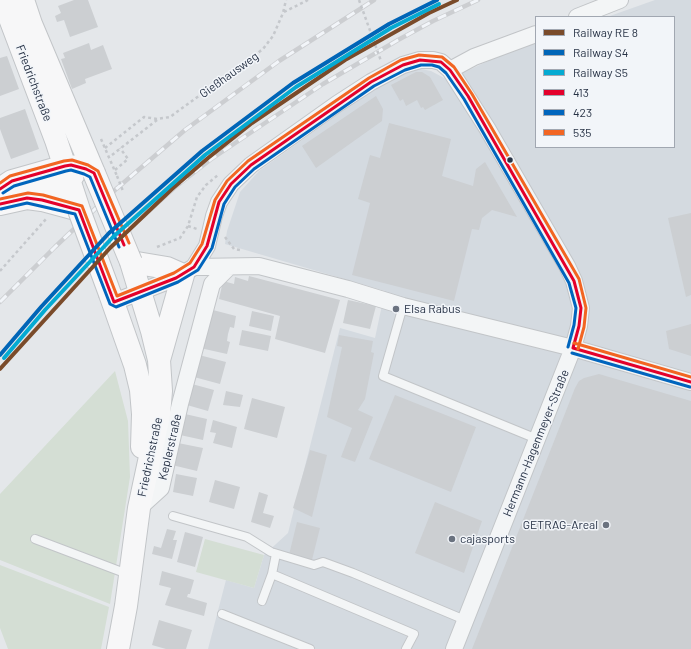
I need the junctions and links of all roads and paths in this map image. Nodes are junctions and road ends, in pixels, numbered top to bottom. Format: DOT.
graph roads {
  1 [pos="3,0"];
  2 [pos="23,0"];
  3 [pos="286,0"];
  4 [pos="308,0"];
  5 [pos="359,0"];
  6 [pos="620,0"];
  7 [pos="283,13"];
  8 [pos="580,16"];
  9 [pos="535,34"];
  10 [pos="381,61"];
  11 [pos="450,70"];
  12 [pos="157,119"];
  13 [pos="120,148"];
  14 [pos="112,155"];
  15 [pos="84,167"];
  16 [pos="117,176"];
  17 [pos="4,184"];
  18 [pos="26,198"];
  19 [pos="0,204"];
  20 [pos="79,210"];
  21 [pos="48,217"];
  22 [pos="210,232"];
  23 [pos="154,248"];
  24 [pos="241,251"];
  25 [pos="131,262"];
  26 [pos="228,268"];
  27 [pos="0,271"];
  28 [pos="188,271"];
  29 [pos="141,292"];
  30 [pos="112,298"];
  31 [pos="403,306"];
  32 [pos="573,348"];
  33 [pos="158,360"];
  34 [pos="691,382"];
  35 [pos="537,439"];
  36 [pos="139,508"];
  37 [pos="173,516"];
  38 [pos="35,539"];
  39 [pos="276,554"];
  40 [pos="272,574"];
  41 [pos="130,576"];
  42 [pos="262,601"];
  43 [pos="222,614"];
  44 [pos="466,620"];
  45 [pos="118,649"];
  46 [pos="310,649"];
  47 [pos="406,649"];
  48 [pos="454,649"];
  1 -- 15 [label="main road, Friedrichstraße"];
  2 -- 15 [label="main road, Friedrichstraße"];
  3 -- 7 [label="path, Gießhausweg"];
  4 -- 7 [label="path"];
  5 -- 10 [label="path, bridge"];
  6 -- 8 [label="street"];
  7 -- 12 [label="path, Gießhausweg"];
  9 -- 11 [label="street"];
  11 -- 22 [label="street"];
  11 -- 32 [label="street, Hermann-Hagenmeyer-Straße"];
  12 -- 13 [label="path"];
  12 -- 15 [label="path"];
  13 -- 14 [label="path"];
  13 -- 15 [label="path"];
  15 -- 16 [label="path"];
  15 -- 17 [label="main road"];
  15 -- 18 [label="main road"];
  15 -- 20 [label="main road, Friedrichstraße"];
  15 -- 25 [label="main road, Friedrichstraße, bridge"];
  18 -- 19 [label="main road"];
  18 -- 20 [label="main road"];
  20 -- 30 [label="main road, Friedrichstraße, bridge"];
  21 -- 27 [label="path"];
  22 -- 23 [label="path"];
  22 -- 24 [label="path"];
  22 -- 28 [label="street"];
  25 -- 28 [label="main road"];
  25 -- 29 [label="main road, Friedrichstraße"];
  26 -- 28 [label="street"];
  26 -- 31 [label="street"];
  26 -- 36 [label="street, Keplerstraße"];
  28 -- 29 [label="street"];
  28 -- 33 [label="main road"];
  29 -- 30 [label="street"];
  29 -- 33 [label="main road, Friedrichstraße"];
  30 -- 36 [label="main road, Friedrichstraße"];
  31 -- 32 [label="street"];
  31 -- 35 [label="lane"];
  32 -- 34 [label="street"];
  32 -- 35 [label="street, Hermann-Hagenmeyer-Straße"];
  33 -- 36 [label="main road, Friedrichstraße"];
  35 -- 44 [label="street, Hermann-Hagenmeyer-Straße"];
  36 -- 41 [label="main road"];
  37 -- 39 [label="lane"];
  38 -- 41 [label="lane"];
  39 -- 40 [label="lane"];
  39 -- 44 [label="lane"];
  40 -- 42 [label="lane"];
  40 -- 47 [label="lane"];
  41 -- 45 [label="main road"];
  43 -- 46 [label="lane"];
  44 -- 48 [label="street, Hermann-Hagenmeyer-Straße"];
}
